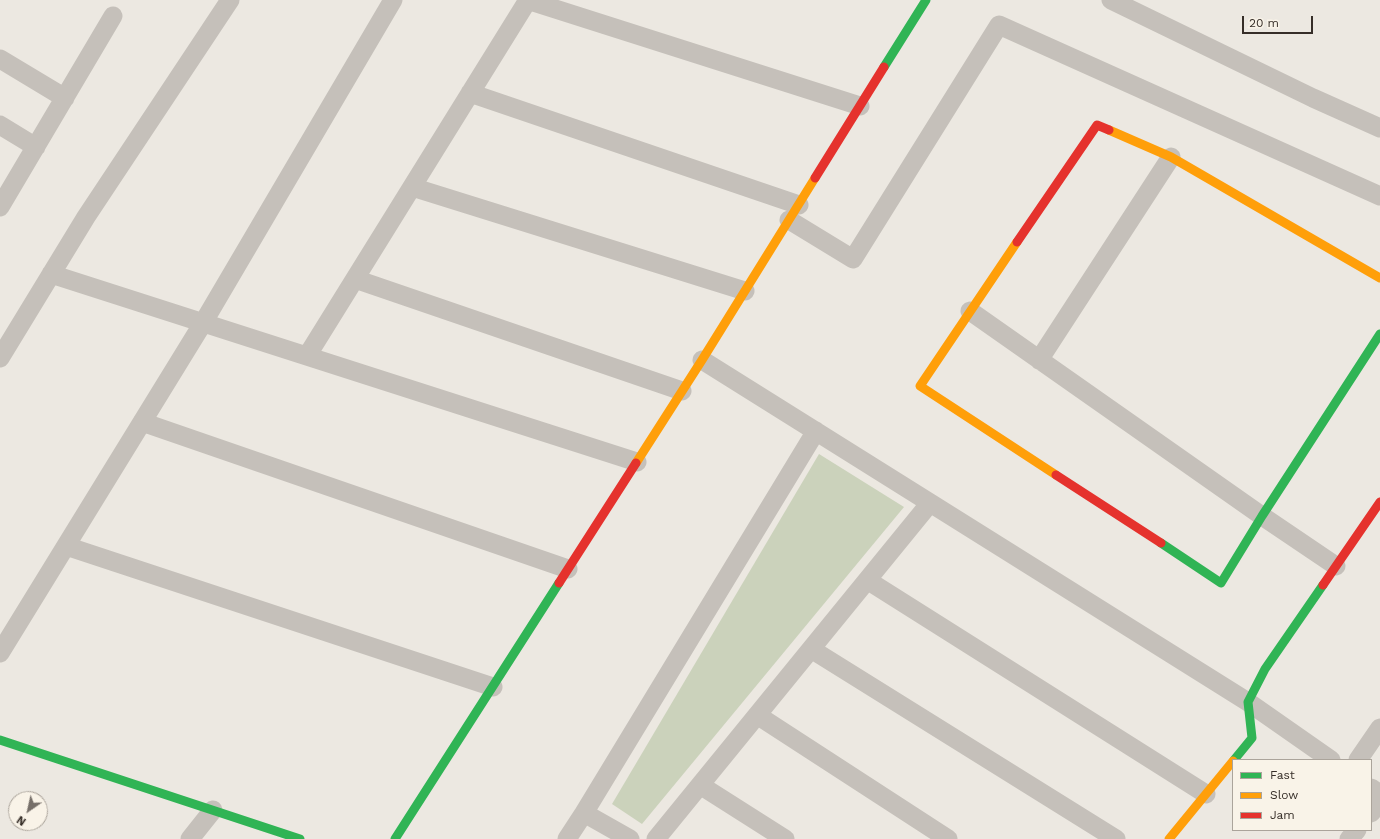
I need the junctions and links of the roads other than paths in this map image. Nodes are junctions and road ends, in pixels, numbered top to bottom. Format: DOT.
graph roads {
  1 [pos="230,0"];
  2 [pos="393,0"];
  3 [pos="527,0"];
  4 [pos="926,0"];
  5 [pos="1111,0"];
  6 [pos="113,16"];
  7 [pos="0,59"];
  8 [pos="470,93"];
  9 [pos="65,98"];
  10 [pos="860,106"];
  11 [pos="0,125"];
  12 [pos="1380,128"];
  13 [pos="36,147"];
  14 [pos="1171,157"];
  15 [pos="6,184"];
  16 [pos="412,187"];
  17 [pos="1380,196"];
  18 [pos="0,207"];
  19 [pos="794,212"];
  20 [pos="51,274"];
  21 [pos="1380,278"];
  22 [pos="355,279"];
  23 [pos="745,291"];
  24 [pos="970,311"];
  25 [pos="203,323"];
  26 [pos="1380,334"];
  27 [pos="307,356"];
  28 [pos="0,358"];
  29 [pos="702,360"];
  30 [pos="1039,360"];
  31 [pos="682,391"];
  32 [pos="142,422"];
  33 [pos="816,430"];
  34 [pos="637,462"];
  35 [pos="1380,502"];
  36 [pos="930,503"];
  37 [pos="1262,516"];
  38 [pos="66,546"];
  39 [pos="1336,566"];
  40 [pos="568,569"];
  41 [pos="867,580"];
  42 [pos="810,649"];
  43 [pos="0,653"];
  44 [pos="493,687"];
  45 [pos="1248,702"];
  46 [pos="757,715"];
  47 [pos="1380,728"];
  48 [pos="0,740"];
  49 [pos="1234,759"];
  50 [pos="1330,759"];
  51 [pos="1359,759"];
  52 [pos="1232,761"];
  53 [pos="700,785"];
  54 [pos="1206,794"];
  55 [pos="1380,802"];
  56 [pos="213,810"];
  57 [pos="1372,812"];
  58 [pos="584,813"];
  59 [pos="1356,831"];
  60 [pos="190,839"];
  61 [pos="300,839"];
  62 [pos="395,839"];
  63 [pos="567,839"];
  64 [pos="630,839"];
  65 [pos="656,839"];
  66 [pos="785,839"];
  67 [pos="948,839"];
  68 [pos="1116,839"];
  69 [pos="1169,839"];
  70 [pos="1349,839"];
  1 -- 20 [label="street"];
  2 -- 25 [label="street"];
  3 -- 8 [label="street"];
  3 -- 10 [label="street"];
  4 -- 10 [label="street"];
  5 -- 12 [label="street"];
  6 -- 9 [label="street"];
  7 -- 9 [label="street"];
  8 -- 16 [label="street"];
  8 -- 19 [label="street"];
  9 -- 13 [label="street"];
  10 -- 19 [label="street"];
  11 -- 13 [label="street"];
  13 -- 15 [label="street"];
  14 -- 21 [label="street"];
  14 -- 24 [label="street"];
  14 -- 30 [label="street"];
  15 -- 18 [label="street"];
  16 -- 22 [label="street"];
  16 -- 23 [label="street"];
  17 -- 19 [label="street"];
  19 -- 23 [label="street"];
  20 -- 25 [label="street"];
  20 -- 28 [label="street"];
  22 -- 27 [label="street"];
  22 -- 31 [label="street"];
  23 -- 29 [label="street"];
  24 -- 30 [label="street"];
  24 -- 37 [label="street"];
  25 -- 27 [label="street"];
  25 -- 32 [label="street"];
  26 -- 37 [label="street"];
  27 -- 34 [label="street"];
  29 -- 31 [label="street"];
  29 -- 33 [label="street"];
  30 -- 37 [label="street"];
  31 -- 34 [label="street"];
  32 -- 38 [label="street"];
  32 -- 40 [label="street"];
  33 -- 36 [label="street"];
  33 -- 58 [label="street"];
  34 -- 40 [label="street"];
  35 -- 39 [label="street"];
  36 -- 41 [label="street"];
  36 -- 45 [label="street"];
  37 -- 39 [label="street"];
  38 -- 43 [label="street"];
  38 -- 44 [label="street"];
  39 -- 45 [label="street"];
  40 -- 44 [label="street"];
  41 -- 42 [label="street"];
  41 -- 54 [label="street"];
  42 -- 46 [label="street"];
  42 -- 68 [label="street"];
  44 -- 62 [label="street"];
  45 -- 49 [label="street"];
  45 -- 50 [label="street"];
  46 -- 53 [label="street"];
  46 -- 67 [label="street"];
  47 -- 51 [label="street"];
  48 -- 56 [label="street"];
  52 -- 54 [label="street"];
  53 -- 65 [label="street"];
  53 -- 66 [label="street"];
  54 -- 69 [label="street"];
  55 -- 57 [label="street"];
  56 -- 60 [label="street"];
  56 -- 61 [label="street"];
  58 -- 63 [label="street"];
  58 -- 64 [label="street"];
  59 -- 70 [label="street"];
}
